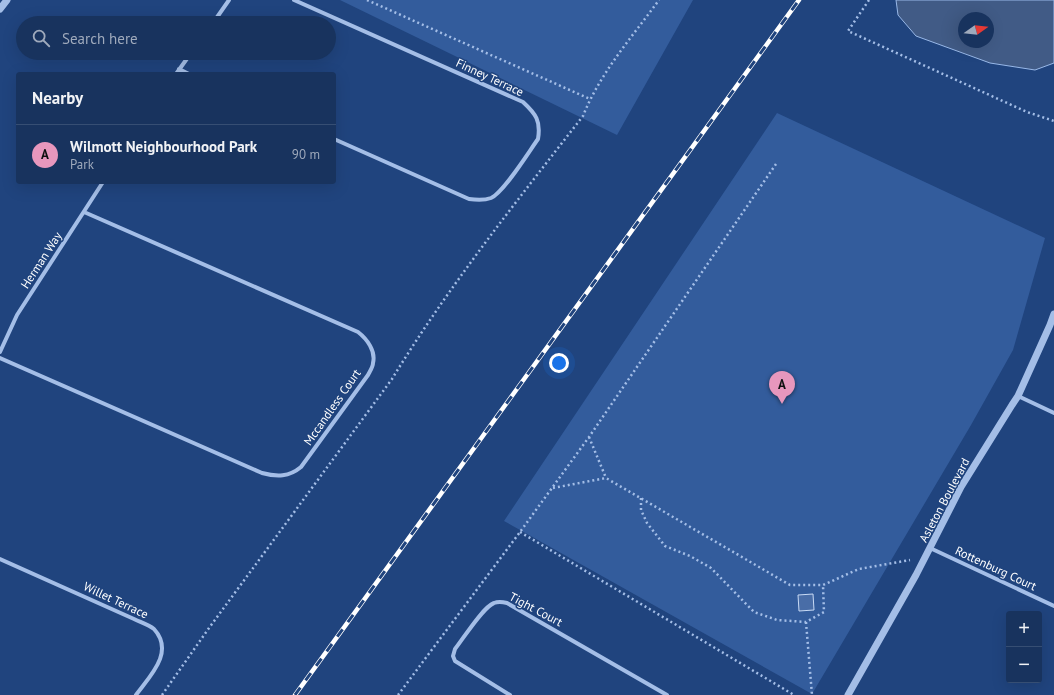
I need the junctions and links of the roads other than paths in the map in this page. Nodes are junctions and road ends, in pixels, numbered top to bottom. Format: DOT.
graph roads {
  1 [pos="7,0"];
  2 [pos="229,0"];
  3 [pos="294,0"];
  4 [pos="0,9"];
  5 [pos="218,16"];
  6 [pos="330,16"];
  7 [pos="336,19"];
  8 [pos="186,60"];
  9 [pos="179,69"];
  10 [pos="177,72"];
  11 [pos="185,72"];
  12 [pos="336,140"];
  13 [pos="102,184"];
  14 [pos="84,212"];
  15 [pos="1054,314"];
  16 [pos="0,352"];
  17 [pos="0,358"];
  18 [pos="1018,396"];
  19 [pos="1054,413"];
  20 [pos="930,548"];
  21 [pos="0,559"];
  22 [pos="1054,606"];
  23 [pos="136,695"];
  24 [pos="510,695"];
  25 [pos="667,695"];
  26 [pos="848,695"];
  1 -- 4 [label="street"];
  2 -- 5 [label="street"];
  3 -- 6 [label="street, Finney Terrace"];
  7 -- 12 [label="street, Finney Terrace"];
  8 -- 9 [label="street"];
  9 -- 10 [label="street"];
  9 -- 11 [label="street"];
  13 -- 14 [label="street, Herman Way"];
  14 -- 16 [label="street, Herman Way"];
  14 -- 17 [label="street, Mccandless Court"];
  15 -- 18 [label="street, Asleton Boulevard"];
  18 -- 19 [label="street"];
  18 -- 20 [label="street, Asleton Boulevard"];
  20 -- 22 [label="street, Rottenburg Court"];
  20 -- 26 [label="street, Asleton Boulevard"];
  21 -- 23 [label="street, Willet Terrace"];
  24 -- 25 [label="street, Tight Court"];
}
